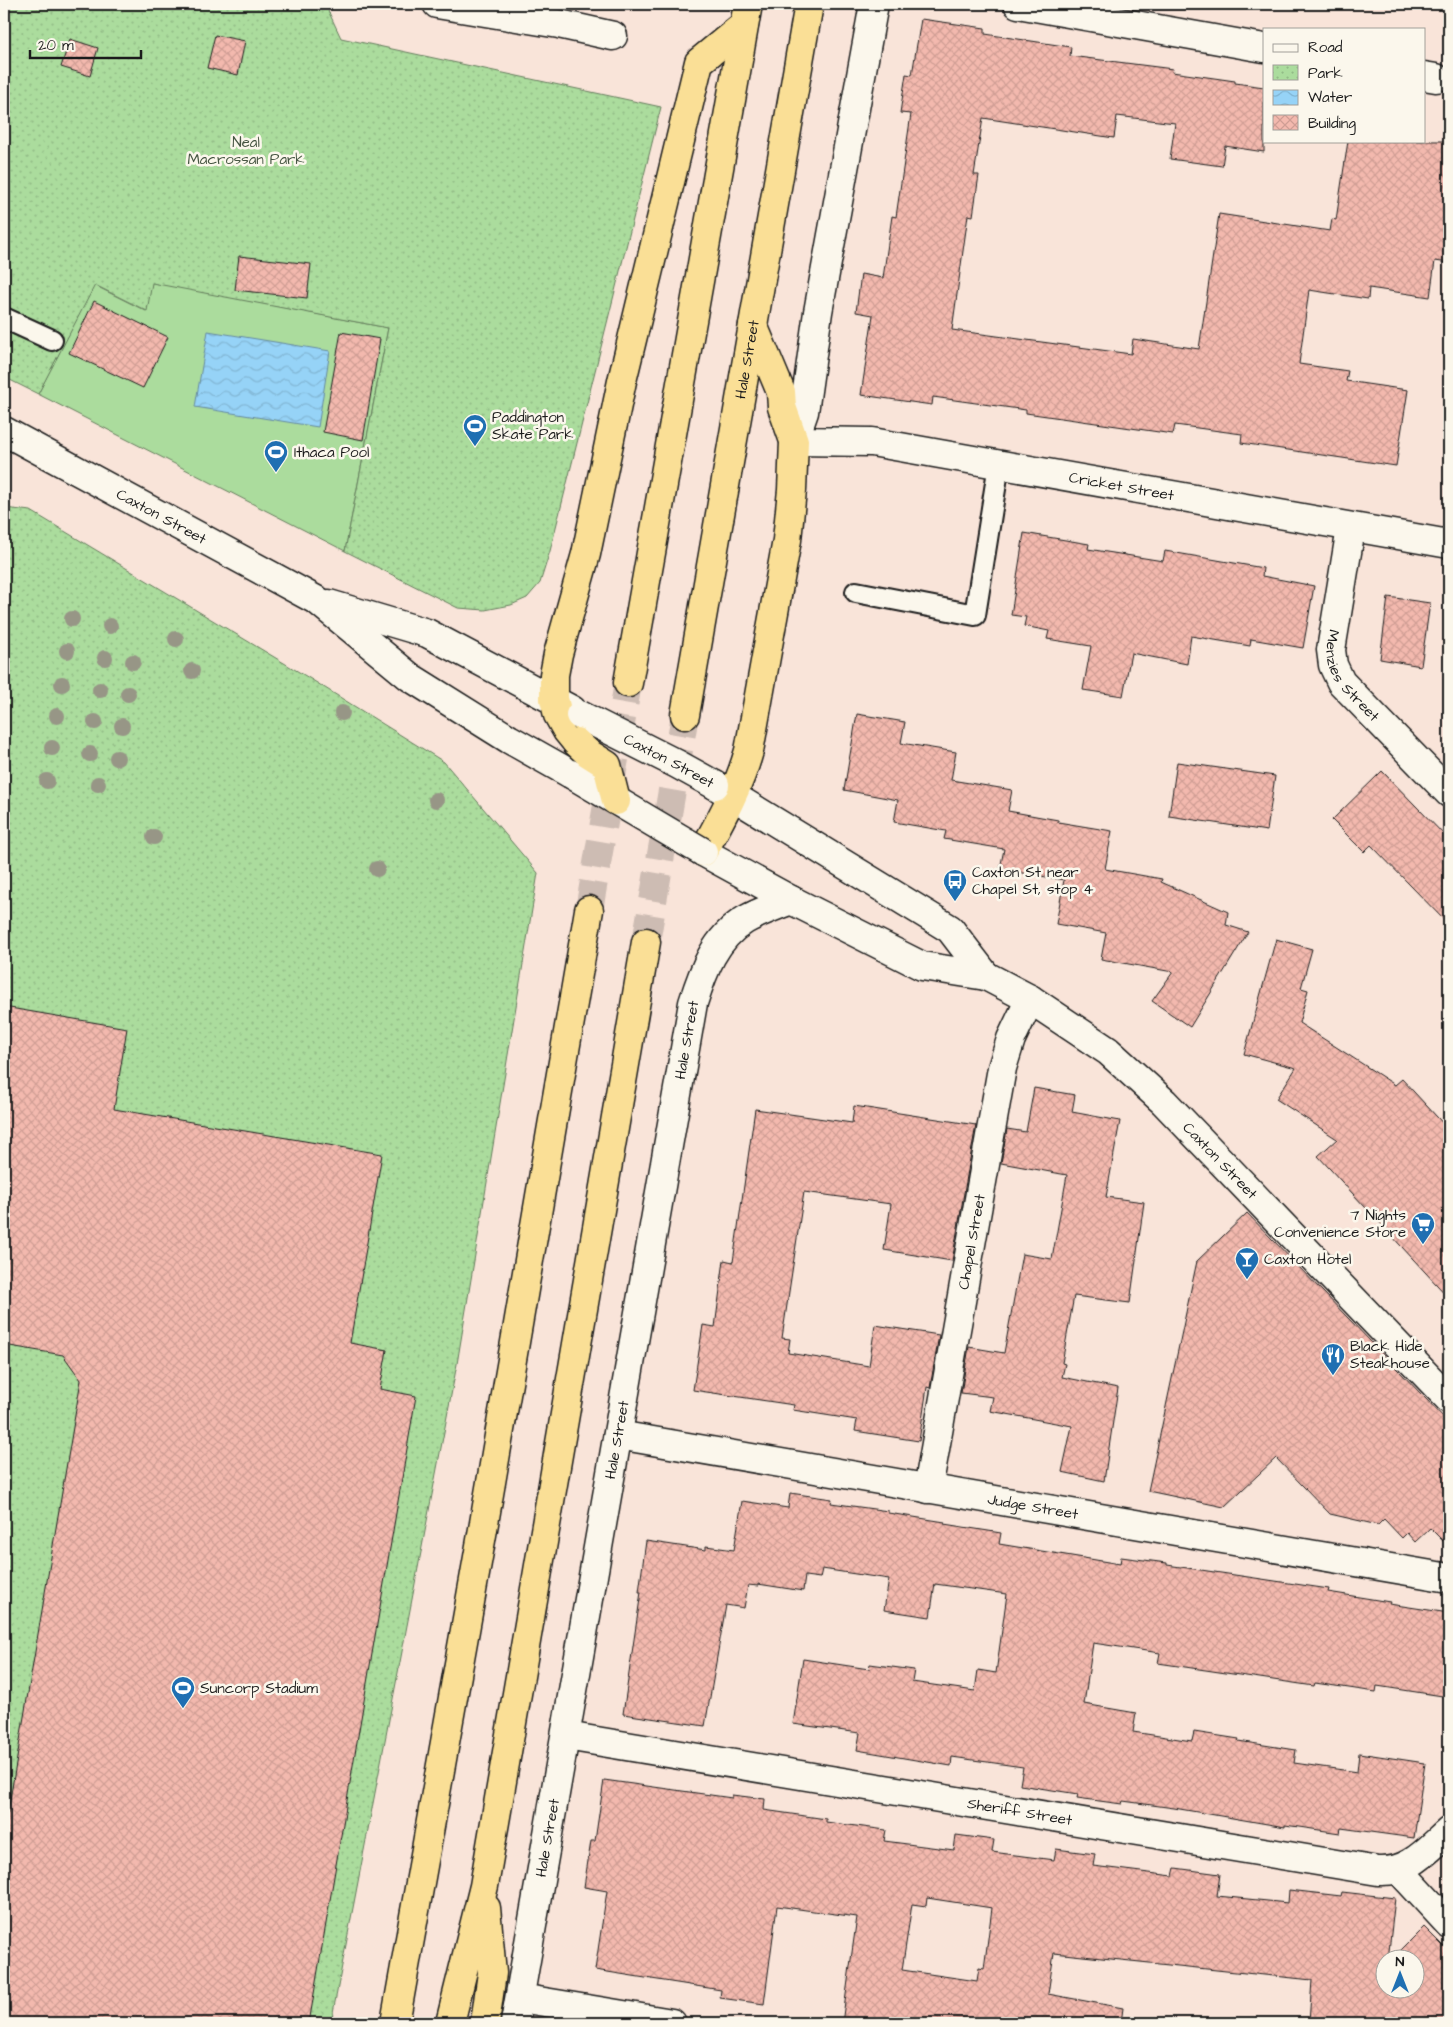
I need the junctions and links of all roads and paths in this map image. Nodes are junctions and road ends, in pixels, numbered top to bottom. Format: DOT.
graph roads {
  1 [pos="437,4"];
  2 [pos="809,4"];
  3 [pos="874,4"];
  4 [pos="1018,4"];
  5 [pos="746,15"];
  6 [pos="613,36"];
  7 [pos="1263,48"];
  8 [pos="4,318"];
  9 [pos="753,325"];
  10 [pos="52,340"];
  11 [pos="4,431"];
  12 [pos="794,441"];
  13 [pos="999,464"];
  14 [pos="1351,528"];
  15 [pos="1449,544"];
  16 [pos="856,592"];
  17 [pos="318,601"];
  18 [pos="628,683"];
  19 [pos="554,699"];
  20 [pos="685,715"];
  21 [pos="724,791"];
  22 [pos="1449,793"];
  23 [pos="616,801"];
  24 [pos="703,852"];
  25 [pos="791,900"];
  26 [pos="589,910"];
  27 [pos="646,942"];
  28 [pos="986,976"];
  29 [pos="1030,1000"];
  30 [pos="1449,1399"];
  31 [pos="618,1435"];
  32 [pos="928,1489"];
  33 [pos="1449,1578"];
  34 [pos="566,1736"];
  35 [pos="1449,1831"];
  36 [pos="1400,1870"];
  37 [pos="484,1886"];
  38 [pos="1449,1924"];
  39 [pos="518,2010"];
  40 [pos="395,2023"];
  41 [pos="450,2023"];
  42 [pos="485,2023"];
  43 [pos="672,2023"];
  1 -- 6 [label="street"];
  2 -- 9 [label="highway, Hale Street"];
  3 -- 12 [label="street"];
  4 -- 7 [label="street"];
  5 -- 18 [label="highway"];
  5 -- 19 [label="highway"];
  8 -- 10 [label="lane"];
  9 -- 12 [label="highway"];
  9 -- 20 [label="highway, Hale Street"];
  11 -- 17 [label="street, Caxton Street"];
  12 -- 13 [label="street, Cricket Street"];
  12 -- 21 [label="highway"];
  13 -- 14 [label="street, Cricket Street"];
  13 -- 16 [label="lane"];
  14 -- 15 [label="street, Cricket Street"];
  14 -- 22 [label="street, Menzies Street"];
  17 -- 19 [label="street, Caxton Street"];
  17 -- 23 [label="street, Caxton Street, bridge"];
  19 -- 21 [label="street, Caxton Street, bridge"];
  19 -- 23 [label="highway, bridge"];
  21 -- 24 [label="highway"];
  21 -- 28 [label="street, Caxton Street"];
  23 -- 24 [label="street, Caxton Street, bridge"];
  24 -- 25 [label="street, Caxton Street"];
  25 -- 28 [label="street, Caxton Street"];
  25 -- 31 [label="street, Hale Street"];
  26 -- 40 [label="highway"];
  27 -- 37 [label="highway"];
  28 -- 29 [label="street, Caxton Street"];
  29 -- 30 [label="street, Caxton Street"];
  29 -- 32 [label="street, Chapel Street"];
  31 -- 32 [label="street, Judge Street"];
  31 -- 34 [label="street, Hale Street"];
  32 -- 33 [label="street, Judge Street"];
  34 -- 36 [label="street, Sheriff Street"];
  34 -- 39 [label="street, Hale Street"];
  35 -- 36 [label="street"];
  36 -- 38 [label="street"];
  37 -- 41 [label="highway"];
  37 -- 42 [label="highway"];
  39 -- 43 [label="street"];
}
